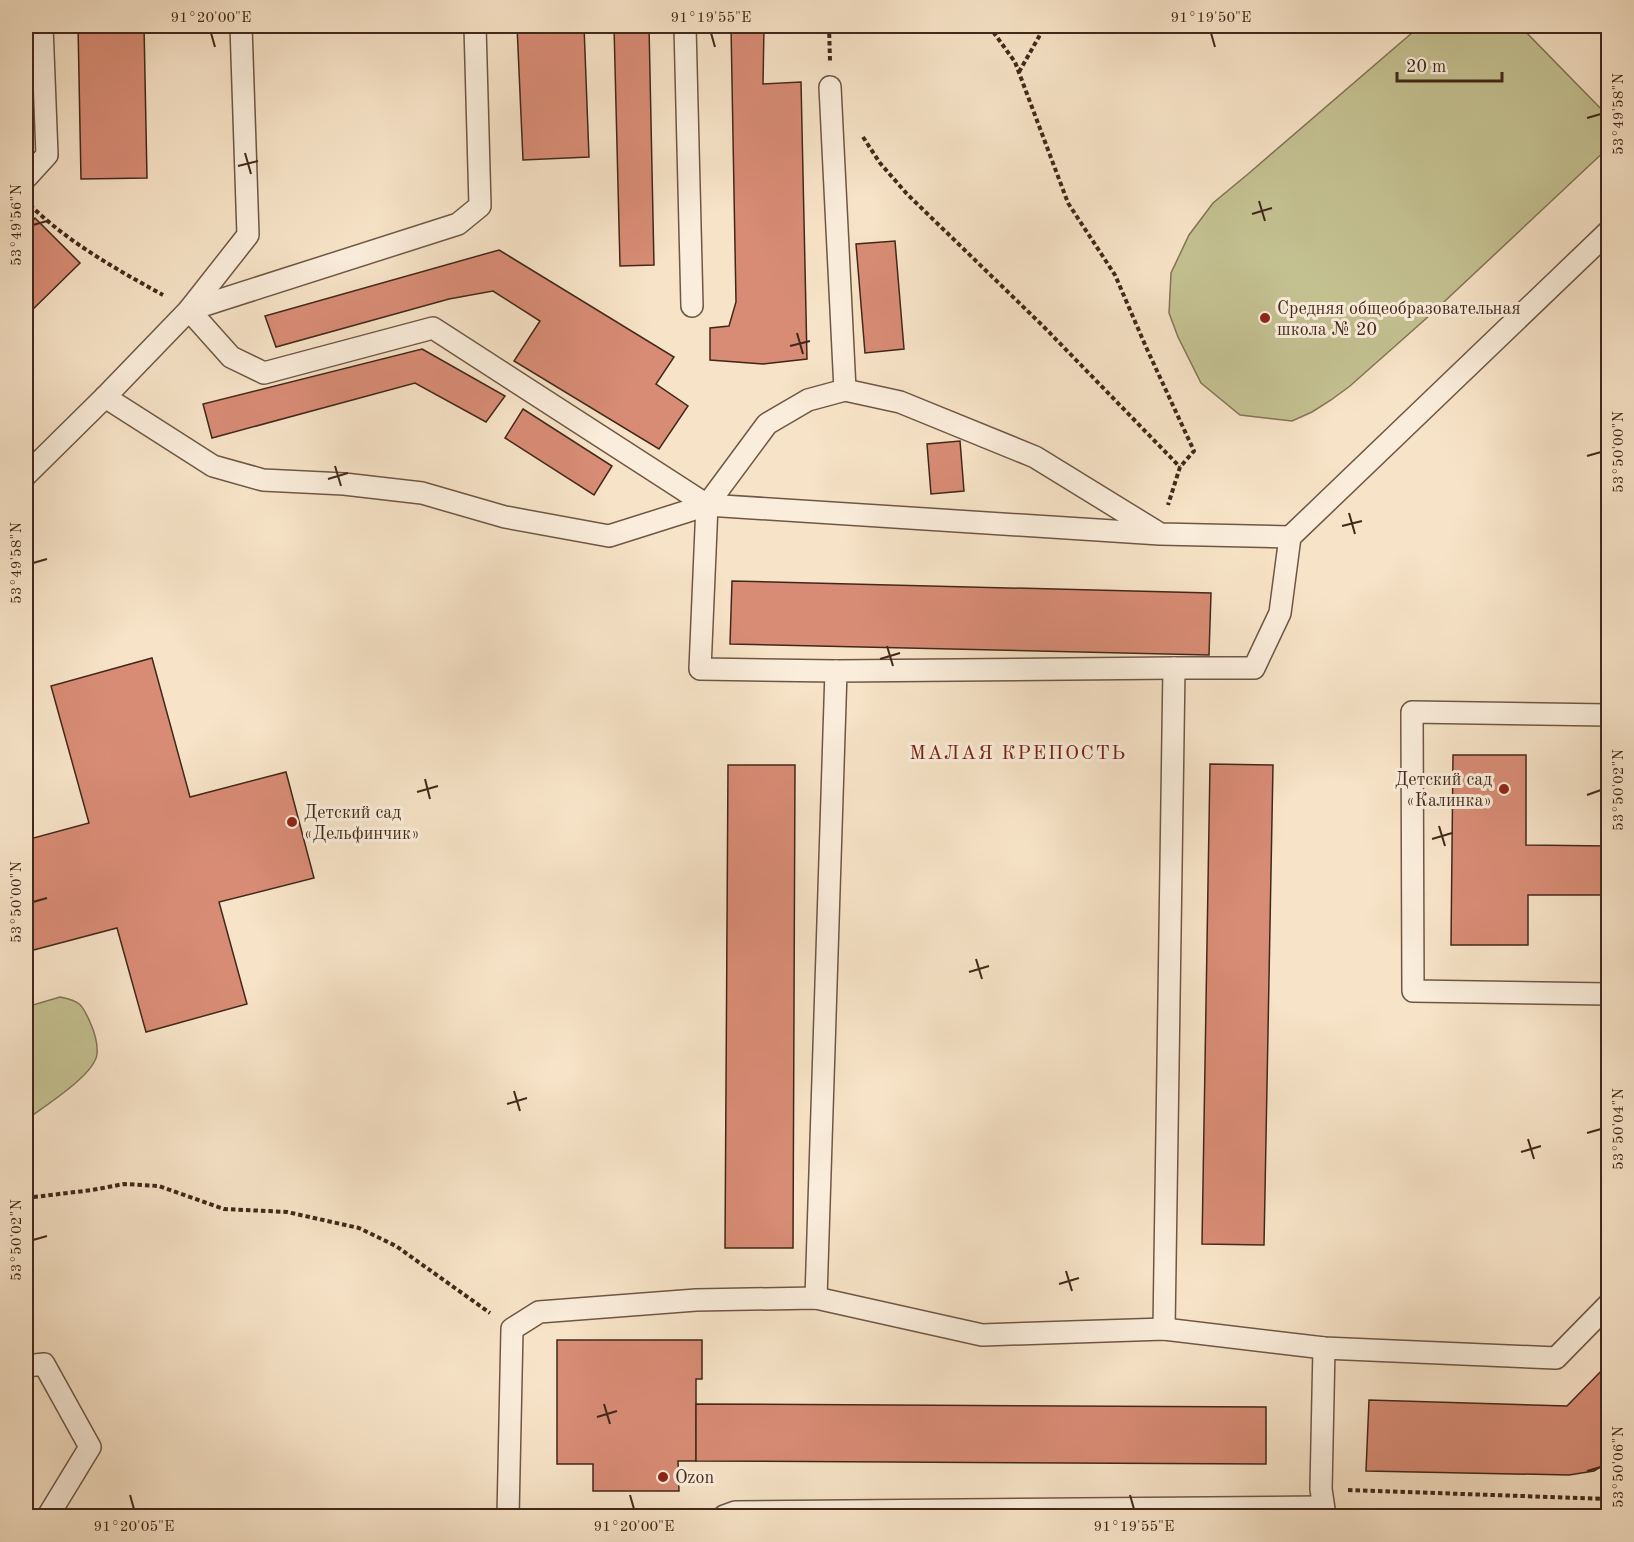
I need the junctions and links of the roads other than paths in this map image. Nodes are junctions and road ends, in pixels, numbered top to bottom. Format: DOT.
graph roads {
  1 [pos="42,26"];
  2 [pos="241,26"];
  3 [pos="475,26"];
  4 [pos="685,26"];
  5 [pos="830,87"];
  6 [pos="26,178"];
  7 [pos="1608,232"];
  8 [pos="693,306"];
  9 [pos="189,310"];
  10 [pos="844,390"];
  11 [pos="105,397"];
  12 [pos="26,475"];
  13 [pos="707,505"];
  14 [pos="1160,534"];
  15 [pos="1290,537"];
  16 [pos="1174,668"];
  17 [pos="836,671"];
  18 [pos="1608,715"];
  19 [pos="1608,994"];
  20 [pos="816,1298"];
  21 [pos="1608,1305"];
  22 [pos="1164,1329"];
  23 [pos="1324,1348"];
  24 [pos="26,1366"];
  25 [pos="1323,1504"];
  26 [pos="1043,1513"];
  27 [pos="48,1516"];
  28 [pos="508,1516"];
  29 [pos="724,1516"];
  1 -- 6 [label="lane"];
  2 -- 9 [label="lane"];
  3 -- 9 [label="lane"];
  4 -- 8 [label="lane"];
  5 -- 10 [label="lane"];
  7 -- 15 [label="lane"];
  9 -- 11 [label="lane"];
  9 -- 13 [label="lane"];
  10 -- 13 [label="lane"];
  10 -- 14 [label="lane"];
  11 -- 12 [label="lane"];
  11 -- 13 [label="lane"];
  13 -- 14 [label="lane"];
  13 -- 17 [label="lane"];
  14 -- 15 [label="lane"];
  15 -- 16 [label="lane"];
  16 -- 17 [label="lane"];
  16 -- 22 [label="lane"];
  17 -- 20 [label="lane"];
  18 -- 19 [label="lane"];
  20 -- 22 [label="lane"];
  20 -- 28 [label="lane"];
  21 -- 23 [label="lane"];
  22 -- 23 [label="lane"];
  23 -- 25 [label="lane"];
  24 -- 27 [label="lane"];
  25 -- 26 [label="lane"];
  26 -- 29 [label="lane"];
}
